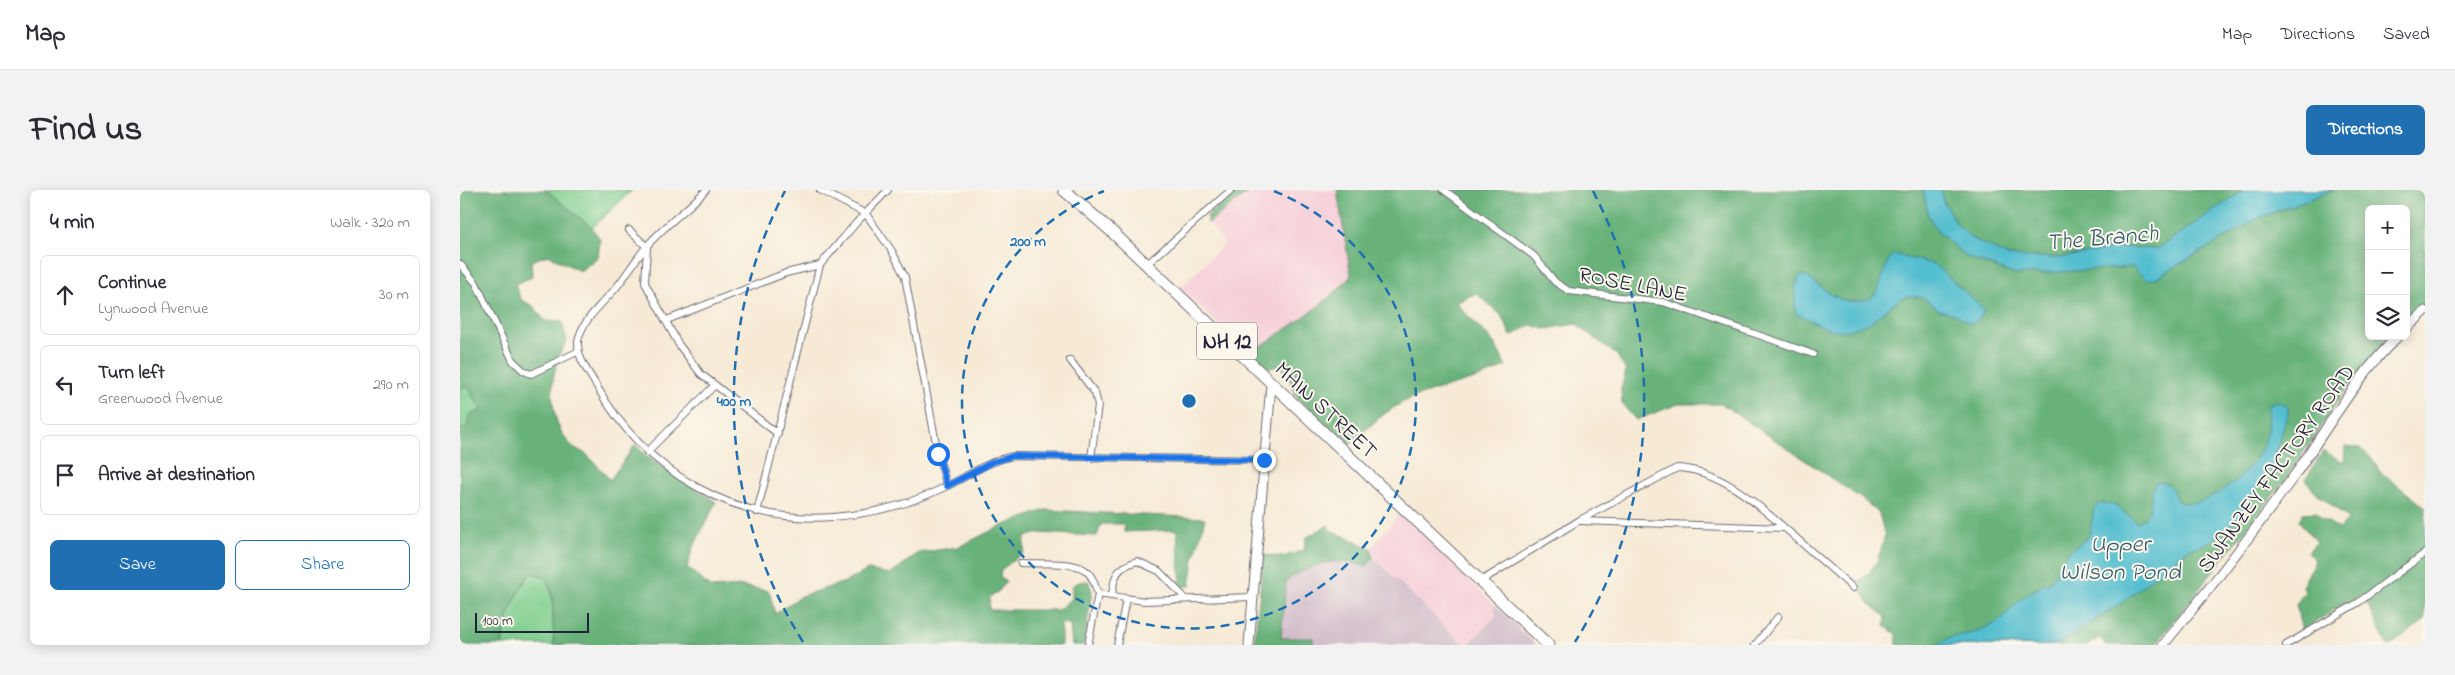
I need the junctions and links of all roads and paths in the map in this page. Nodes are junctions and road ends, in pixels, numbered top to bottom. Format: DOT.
graph roads {
  1 [pos="706,190"];
  2 [pos="820,190"];
  3 [pos="888,190"];
  4 [pos="1064,190"];
  5 [pos="1231,190"];
  6 [pos="1444,190"];
  7 [pos="866,214"];
  8 [pos="629,230"];
  9 [pos="647,247"];
  10 [pos="460,264"];
  11 [pos="820,265"];
  12 [pos="1146,265"];
  13 [pos="2425,311"];
  14 [pos="667,320"];
  15 [pos="2410,325"];
  16 [pos="2395,340"];
  17 [pos="578,352"];
  18 [pos="1813,354"];
  19 [pos="1070,360"];
  20 [pos="1271,385"];
  21 [pos="715,386"];
  22 [pos="778,434"];
  23 [pos="647,452"];
  24 [pos="1091,458"];
  25 [pos="1264,460"];
  26 [pos="947,486"];
  27 [pos="757,512"];
  28 [pos="1580,520"];
  29 [pos="1784,528"];
  30 [pos="2424,557"];
  31 [pos="1022,563"];
  32 [pos="1481,581"];
  33 [pos="1853,588"];
  34 [pos="1098,594"];
  35 [pos="1112,596"];
  36 [pos="1252,597"];
  37 [pos="1126,599"];
  38 [pos="1186,599"];
  39 [pos="1778,617"];
  40 [pos="1088,645"];
  41 [pos="1116,645"];
  42 [pos="1249,645"];
  43 [pos="1548,645"];
  44 [pos="1755,645"];
  45 [pos="2163,645"];
  46 [pos="2286,645"];
  1 -- 9 [label="street"];
  2 -- 7 [label="street"];
  3 -- 7 [label="street"];
  4 -- 12 [label="highway, MAIN STREET / NH 12"];
  5 -- 12 [label="street"];
  6 -- 18 [label="street, ROSE LANE"];
  7 -- 11 [label="street"];
  7 -- 26 [label="street"];
  8 -- 9 [label="street"];
  9 -- 14 [label="street"];
  9 -- 17 [label="street"];
  10 -- 17 [label="street"];
  11 -- 14 [label="street"];
  11 -- 22 [label="street"];
  12 -- 20 [label="highway, MAIN STREET / NH 12"];
  13 -- 15 [label="street"];
  14 -- 21 [label="street"];
  16 -- 45 [label="street, SWANZEY FACTORY ROAD"];
  17 -- 23 [label="street"];
  19 -- 24 [label="street"];
  20 -- 25 [label="street"];
  20 -- 32 [label="highway, MAIN STREET / NH 12"];
  21 -- 22 [label="street"];
  21 -- 23 [label="street"];
  22 -- 27 [label="street"];
  23 -- 27 [label="street"];
  24 -- 25 [label="street"];
  24 -- 26 [label="street"];
  25 -- 36 [label="street"];
  26 -- 27 [label="street"];
  28 -- 29 [label="street"];
  28 -- 29 [label="street"];
  28 -- 32 [label="street"];
  29 -- 33 [label="street"];
  30 -- 46 [label="street"];
  31 -- 34 [label="street"];
  32 -- 43 [label="highway, NH 12"];
  34 -- 35 [label="street"];
  34 -- 40 [label="street"];
  35 -- 37 [label="street"];
  35 -- 38 [label="street"];
  36 -- 38 [label="street"];
  36 -- 42 [label="street"];
  37 -- 38 [label="street"];
  37 -- 41 [label="street"];
  39 -- 44 [label="street"];
}
